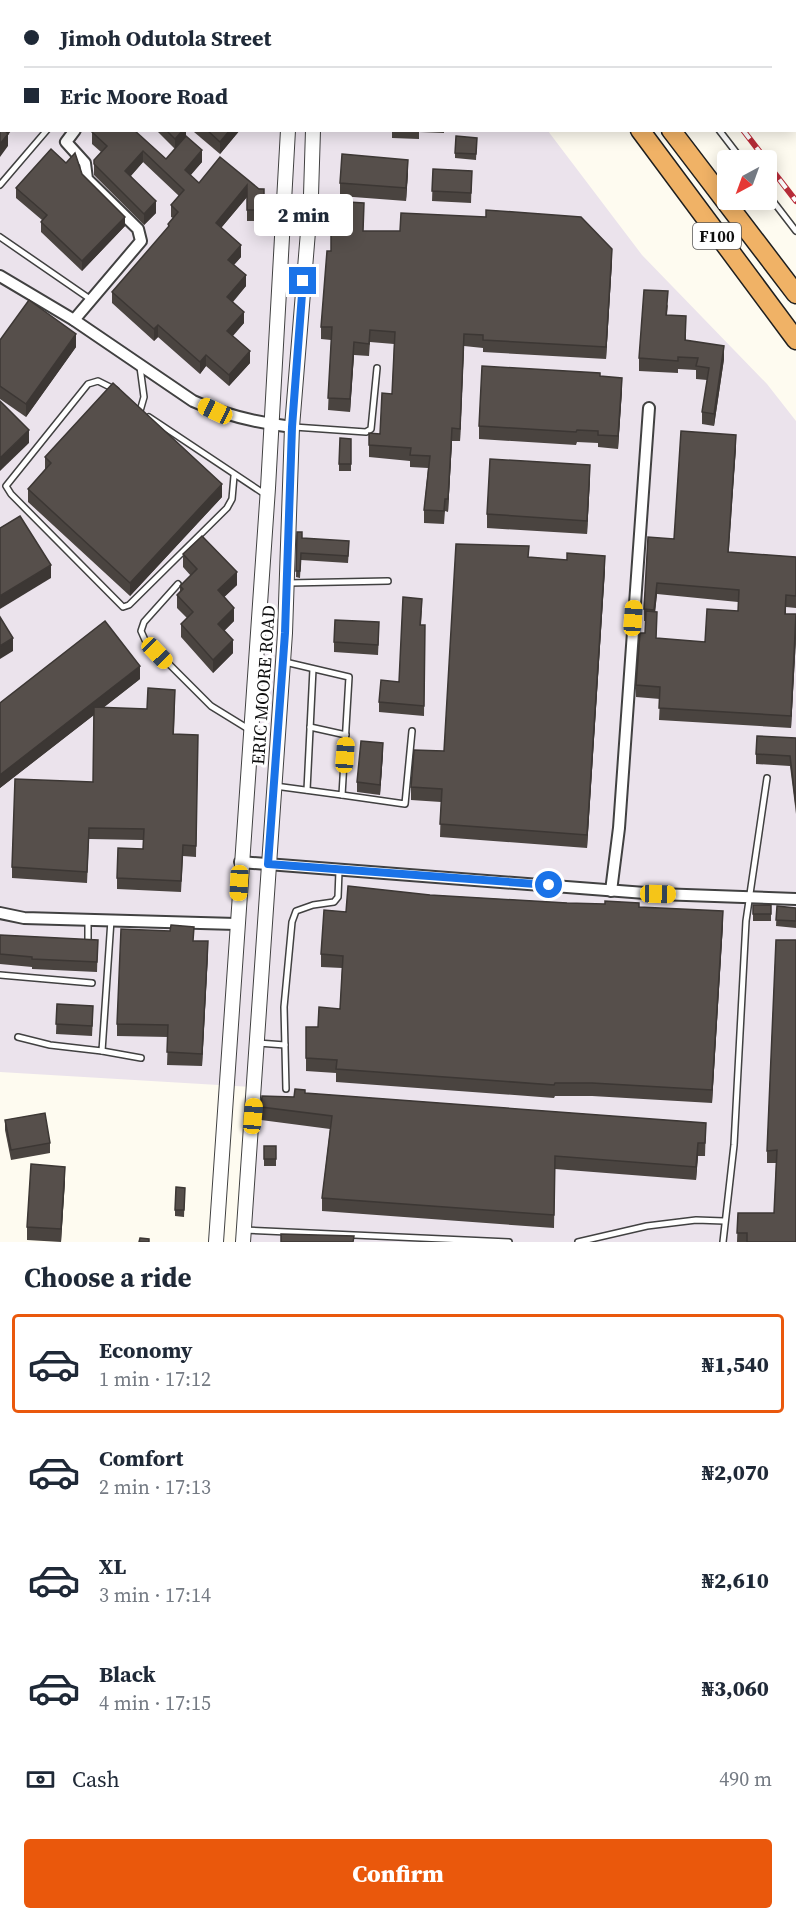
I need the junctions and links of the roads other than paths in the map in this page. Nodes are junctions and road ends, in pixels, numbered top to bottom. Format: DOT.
graph roads {
  1 [pos="45,132"];
  2 [pos="74,132"];
  3 [pos="288,132"];
  4 [pos="313,132"];
  5 [pos="641,132"];
  6 [pos="673,132"];
  7 [pos="721,132"];
  8 [pos="734,150"];
  9 [pos="0,185"];
  10 [pos="777,206"];
  11 [pos="796,231"];
  12 [pos="0,237"];
  13 [pos="0,276"];
  14 [pos="796,294"];
  15 [pos="90,299"];
  16 [pos="74,320"];
  17 [pos="796,340"];
  18 [pos="140,366"];
  19 [pos="377,368"];
  20 [pos="125,398"];
  21 [pos="133,405"];
  22 [pos="649,408"];
  23 [pos="140,411"];
  24 [pos="270,424"];
  25 [pos="292,427"];
  26 [pos="234,476"];
  27 [pos="267,496"];
  28 [pos="388,581"];
  29 [pos="288,583"];
  30 [pos="178,584"];
  31 [pos="283,662"];
  32 [pos="313,669"];
  33 [pos="310,727"];
  34 [pos="252,731"];
  35 [pos="412,731"];
  36 [pos="346,735"];
  37 [pos="767,778"];
  38 [pos="273,786"];
  39 [pos="307,790"];
  40 [pos="342,795"];
  41 [pos="240,862"];
  42 [pos="268,864"];
  43 [pos="339,871"];
  44 [pos="611,891"];
  45 [pos="751,896"];
  46 [pos="796,899"];
  47 [pos="0,914"];
  48 [pos="88,919"];
  49 [pos="111,920"];
  50 [pos="236,924"];
  51 [pos="75,944"];
  52 [pos="0,975"];
  53 [pos="92,983"];
  54 [pos="18,1037"];
  55 [pos="258,1043"];
  56 [pos="285,1046"];
  57 [pos="102,1051"];
  58 [pos="141,1058"];
  59 [pos="286,1089"];
  60 [pos="724,1221"];
  61 [pos="243,1236"];
  62 [pos="216,1242"];
  63 [pos="509,1242"];
  64 [pos="579,1242"];
  65 [pos="723,1242"];
  1 -- 9 [label="lane"];
  2 -- 15 [label="street"];
  3 -- 24 [label="street, ERIC MOORE ROAD"];
  4 -- 25 [label="street, ERIC MOORE ROAD"];
  5 -- 17 [label="highway, F100"];
  6 -- 14 [label="highway, F100"];
  7 -- 8 [label="lane"];
  10 -- 11 [label="lane"];
  12 -- 15 [label="lane"];
  13 -- 16 [label="street"];
  15 -- 16 [label="street"];
  16 -- 18 [label="street"];
  18 -- 23 [label="lane"];
  18 -- 24 [label="street"];
  19 -- 25 [label="lane"];
  20 -- 26 [label="lane"];
  21 -- 23 [label="lane"];
  22 -- 44 [label="street"];
  23 -- 26 [label="lane"];
  24 -- 25 [label="street"];
  24 -- 27 [label="street, ERIC MOORE ROAD"];
  25 -- 29 [label="street, ERIC MOORE ROAD"];
  26 -- 27 [label="lane"];
  27 -- 34 [label="street, ERIC MOORE ROAD"];
  28 -- 29 [label="lane"];
  29 -- 31 [label="street, ERIC MOORE ROAD"];
  30 -- 34 [label="lane"];
  31 -- 32 [label="lane"];
  31 -- 38 [label="street, ERIC MOORE ROAD"];
  32 -- 33 [label="lane"];
  32 -- 36 [label="lane"];
  33 -- 36 [label="lane"];
  33 -- 39 [label="lane"];
  34 -- 41 [label="street, ERIC MOORE ROAD"];
  35 -- 40 [label="lane"];
  36 -- 40 [label="lane"];
  37 -- 45 [label="lane"];
  38 -- 39 [label="lane"];
  38 -- 42 [label="street, ERIC MOORE ROAD"];
  39 -- 40 [label="lane"];
  41 -- 42 [label="street"];
  41 -- 50 [label="street, ERIC MOORE ROAD"];
  42 -- 43 [label="street"];
  42 -- 55 [label="street, ERIC MOORE ROAD"];
  43 -- 44 [label="street"];
  43 -- 56 [label="lane"];
  44 -- 45 [label="street"];
  45 -- 46 [label="street"];
  45 -- 60 [label="lane"];
  47 -- 48 [label="street"];
  48 -- 49 [label="street"];
  48 -- 51 [label="lane"];
  49 -- 50 [label="street"];
  49 -- 57 [label="lane"];
  50 -- 62 [label="street, ERIC MOORE ROAD"];
  52 -- 53 [label="lane"];
  54 -- 57 [label="lane"];
  55 -- 56 [label="lane"];
  55 -- 61 [label="street, ERIC MOORE ROAD"];
  56 -- 59 [label="lane"];
  57 -- 58 [label="lane"];
  60 -- 64 [label="lane"];
  60 -- 65 [label="lane"];
  61 -- 63 [label="lane"];
}
